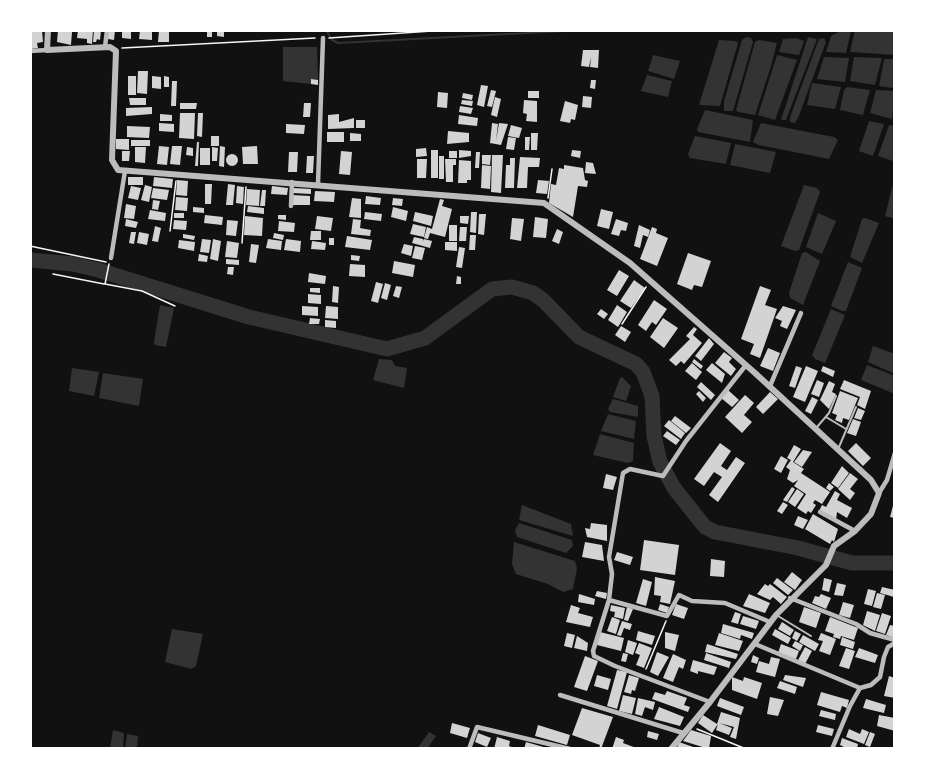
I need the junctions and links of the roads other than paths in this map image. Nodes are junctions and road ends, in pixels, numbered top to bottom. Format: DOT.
graph roads {
  1 [pos="48,30"];
  2 [pos="106,30"];
  3 [pos="325,38"];
  4 [pos="105,47"];
  5 [pos="46,50"];
  6 [pos="30,51"];
  7 [pos="125,171"];
  8 [pos="292,182"];
  9 [pos="318,184"];
  10 [pos="291,206"];
  11 [pos="110,260"];
  12 [pos="801,313"];
  13 [pos="746,365"];
  14 [pos="770,386"];
  15 [pos="837,396"];
  16 [pos="856,407"];
  17 [pos="826,417"];
  18 [pos="816,429"];
  19 [pos="846,429"];
  20 [pos="838,450"];
  21 [pos="895,453"];
  22 [pos="879,493"];
  23 [pos="820,512"];
  24 [pos="855,531"];
  25 [pos="790,598"];
  26 [pos="609,600"];
  27 [pos="776,615"];
  28 [pos="770,622"];
  29 [pos="811,636"];
  30 [pos="895,641"];
  31 [pos="755,644"];
  32 [pos="860,688"];
  33 [pos="560,695"];
  34 [pos="710,702"];
  35 [pos="683,733"];
  36 [pos="469,749"];
  37 [pos="570,749"];
  38 [pos="670,749"];
  39 [pos="832,749"];
  1 -- 5 [label="street"];
  2 -- 4 [label="street"];
  3 -- 9 [label="street"];
  4 -- 5 [label="street"];
  4 -- 7 [label="street"];
  5 -- 6 [label="street"];
  7 -- 8 [label="street"];
  7 -- 11 [label="street"];
  8 -- 9 [label="street"];
  8 -- 10 [label="street"];
  9 -- 13 [label="street"];
  12 -- 14 [label="street"];
  13 -- 14 [label="street"];
  13 -- 26 [label="street"];
  14 -- 18 [label="street"];
  15 -- 17 [label="lane"];
  16 -- 19 [label="lane"];
  17 -- 18 [label="lane"];
  17 -- 19 [label="lane"];
  18 -- 20 [label="street"];
  19 -- 20 [label="lane"];
  20 -- 22 [label="street"];
  21 -- 22 [label="street"];
  22 -- 24 [label="street"];
  23 -- 24 [label="street"];
  24 -- 25 [label="street"];
  25 -- 27 [label="street"];
  25 -- 30 [label="street"];
  26 -- 28 [label="street"];
  26 -- 34 [label="street"];
  27 -- 28 [label="street"];
  27 -- 29 [label="lane"];
  28 -- 31 [label="street"];
  30 -- 32 [label="street"];
  31 -- 32 [label="street"];
  31 -- 34 [label="street"];
  32 -- 39 [label="street"];
  33 -- 35 [label="street"];
  34 -- 35 [label="street"];
  35 -- 38 [label="street"];
  36 -- 37 [label="street"];
}
